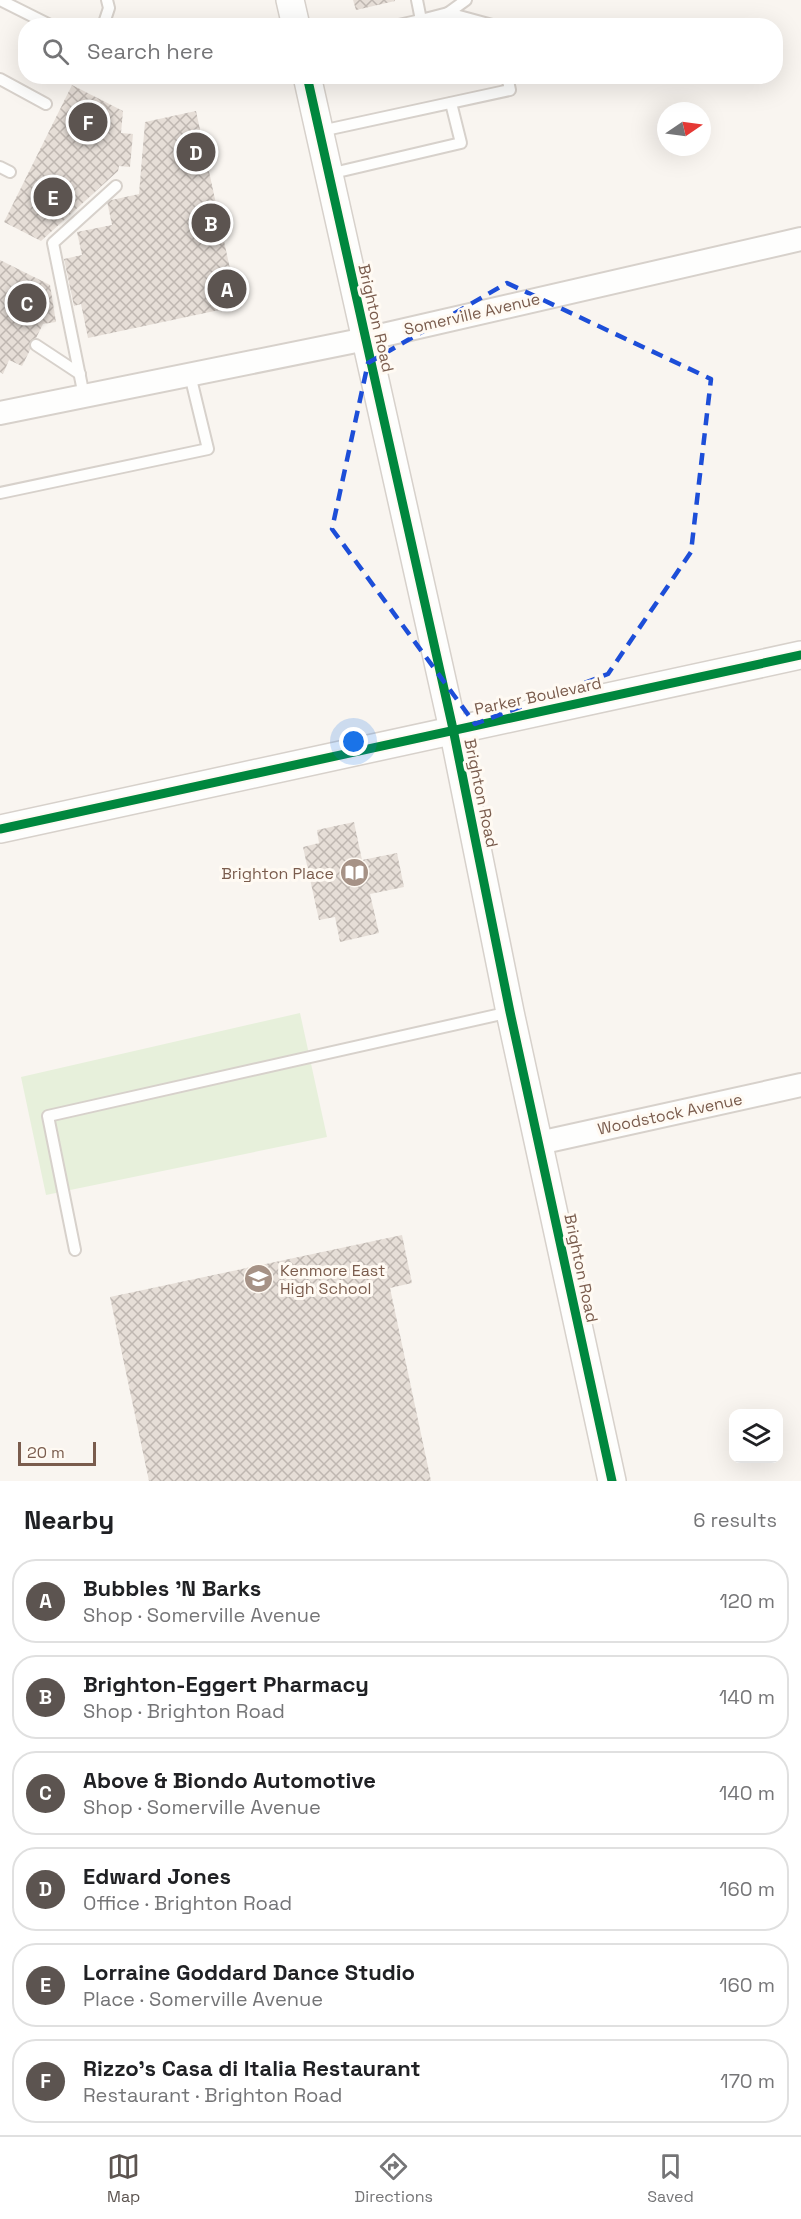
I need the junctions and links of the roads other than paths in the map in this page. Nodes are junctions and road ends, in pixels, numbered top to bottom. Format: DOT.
graph roads {
  1 [pos="0,0"];
  2 [pos="107,0"];
  3 [pos="290,0"];
  4 [pos="417,0"];
  5 [pos="466,0"];
  6 [pos="448,13"];
  7 [pos="36,18"];
  8 [pos="106,18"];
  9 [pos="294,18"];
  10 [pos="421,18"];
  11 [pos="429,18"];
  12 [pos="466,18"];
  13 [pos="0,79"];
  14 [pos="309,84"];
  15 [pos="509,84"];
  16 [pos="450,103"];
  17 [pos="46,104"];
  18 [pos="320,132"];
  19 [pos="329,174"];
  20 [pos="116,186"];
  21 [pos="801,239"];
  22 [pos="366,339"];
  23 [pos="36,345"];
  24 [pos="80,374"];
  25 [pos="190,375"];
  26 [pos="84,396"];
  27 [pos="0,413"];
  28 [pos="0,493"];
  29 [pos="801,655"];
  30 [pos="453,729"];
  31 [pos="0,829"];
  32 [pos="510,1012"];
  33 [pos="801,1085"];
  34 [pos="539,1143"];
  35 [pos="75,1250"];
  36 [pos="612,1481"];
  1 -- 7 [label="lane"];
  2 -- 8 [label="lane"];
  3 -- 9 [label="street"];
  4 -- 10 [label="lane"];
  5 -- 6 [label="lane"];
  6 -- 11 [label="lane"];
  6 -- 12 [label="lane"];
  13 -- 17 [label="lane"];
  14 -- 18 [label="street, Brighton Road"];
  15 -- 16 [label="lane"];
  16 -- 18 [label="lane"];
  16 -- 19 [label="lane"];
  18 -- 19 [label="street, Brighton Road"];
  19 -- 22 [label="street, Brighton Road"];
  20 -- 24 [label="lane"];
  21 -- 22 [label="street, Somerville Avenue"];
  22 -- 25 [label="street, Somerville Avenue"];
  22 -- 30 [label="street, Brighton Road"];
  23 -- 24 [label="lane"];
  24 -- 26 [label="lane"];
  25 -- 26 [label="street, Somerville Avenue"];
  25 -- 28 [label="lane"];
  26 -- 27 [label="street, Somerville Avenue"];
  29 -- 30 [label="street, Parker Boulevard"];
  30 -- 31 [label="street, Parker Boulevard"];
  30 -- 32 [label="street, Brighton Road"];
  32 -- 34 [label="street, Brighton Road"];
  32 -- 35 [label="lane"];
  33 -- 34 [label="street, Woodstock Avenue"];
  34 -- 36 [label="street, Brighton Road"];
}
